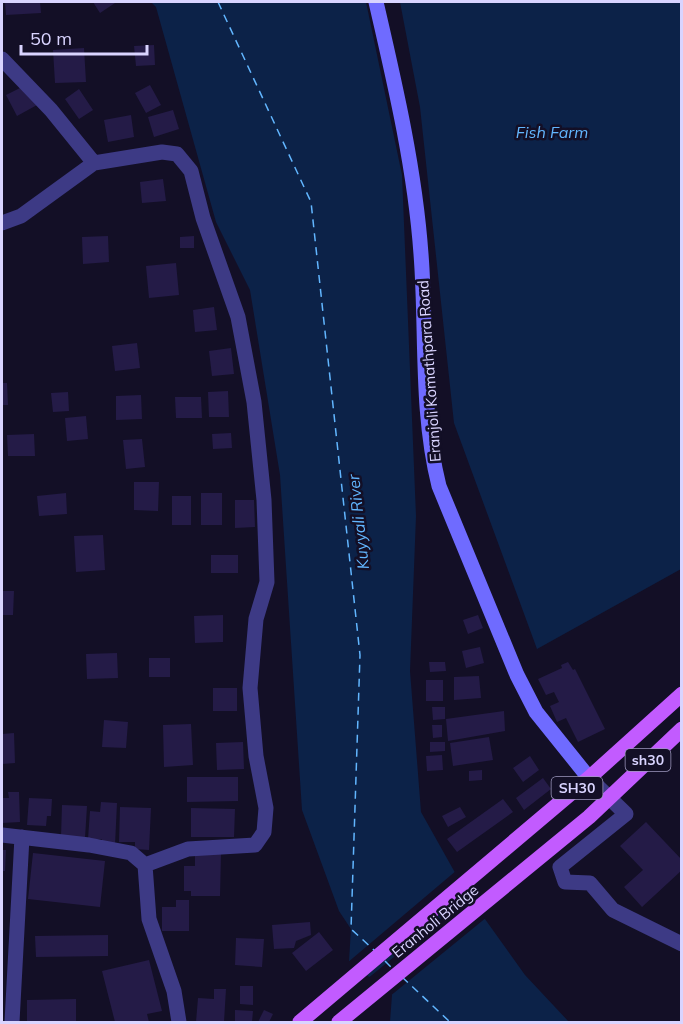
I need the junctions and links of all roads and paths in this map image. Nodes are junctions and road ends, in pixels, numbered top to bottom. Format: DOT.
graph roads {
  1 [pos="376,2"];
  2 [pos="2,59"];
  3 [pos="94,163"];
  4 [pos="2,223"];
  5 [pos="681,694"];
  6 [pos="681,729"];
  7 [pos="590,778"];
  8 [pos="615,792"];
  9 [pos="2,835"];
  10 [pos="22,837"];
  11 [pos="145,866"];
  12 [pos="681,944"];
  13 [pos="341,1021"];
  14 [pos="12,1023"];
  15 [pos="179,1023"];
  16 [pos="300,1023"];
  1 -- 7 [label="main road, Eranjoli Komathpara Road"];
  2 -- 3 [label="street"];
  3 -- 4 [label="street"];
  3 -- 11 [label="street"];
  5 -- 7 [label="main road, SH30"];
  6 -- 8 [label="main road, sh30"];
  7 -- 12 [label="street"];
  7 -- 16 [label="main road, SH30"];
  8 -- 13 [label="main road, Eranholi Bridge / SH30"];
  9 -- 10 [label="street"];
  10 -- 11 [label="street"];
  10 -- 14 [label="street"];
  11 -- 15 [label="street"];
}
